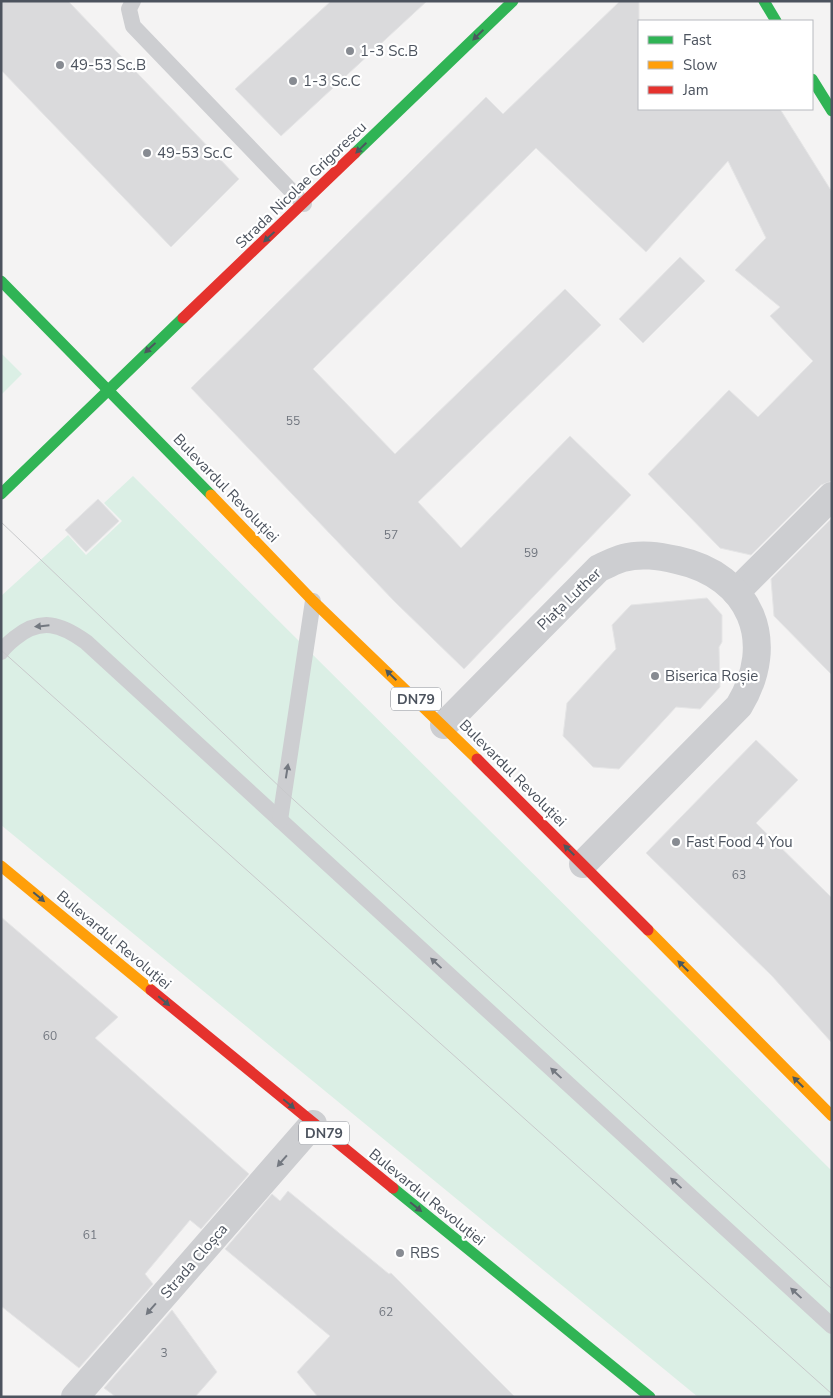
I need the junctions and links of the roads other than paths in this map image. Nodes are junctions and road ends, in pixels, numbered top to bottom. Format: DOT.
graph roads {
  1 [pos="133,1"];
  2 [pos="513,1"];
  3 [pos="764,1"];
  4 [pos="775,20"];
  5 [pos="813,81"];
  6 [pos="832,111"];
  7 [pos="304,204"];
  8 [pos="1,281"];
  9 [pos="109,389"];
  10 [pos="1,494"];
  11 [pos="832,496"];
  12 [pos="736,592"];
  13 [pos="313,601"];
  14 [pos="1,652"];
  15 [pos="444,725"];
  16 [pos="280,820"];
  17 [pos="583,864"];
  18 [pos="1,866"];
  19 [pos="832,1116"];
  20 [pos="313,1124"];
  21 [pos="832,1326"];
  22 [pos="74,1397"];
  23 [pos="650,1397"];
  1 -- 7 [label="lane"];
  2 -- 7 [label="main road, Strada Nicolae Grigorescu, one-way"];
  3 -- 4 [label="main road"];
  5 -- 6 [label="main road"];
  7 -- 9 [label="main road, Strada Nicolae Grigorescu, one-way"];
  8 -- 9 [label="main road, Bulevardul Revoluției / DN79"];
  9 -- 10 [label="main road"];
  9 -- 13 [label="main road, Bulevardul Revoluției / DN79"];
  11 -- 12 [label="street"];
  12 -- 15 [label="street, Piața Luther"];
  12 -- 17 [label="street, Piața Luther"];
  15 -- 13 [label="main road, Bulevardul Revoluției / DN79, one-way"];
  16 -- 13 [label="lane, one-way"];
  16 -- 14 [label="lane, one-way"];
  17 -- 15 [label="main road, Bulevardul Revoluției / DN79, one-way"];
  21 -- 16 [label="lane, one-way"];
  19 -- 17 [label="main road, Bulevardul Revoluției / DN79, one-way"];
  18 -- 20 [label="main road, Bulevardul Revoluției / DN79, one-way"];
  20 -- 22 [label="street, Strada Cloșca, one-way"];
  20 -- 23 [label="main road, Bulevardul Revoluției / DN79, one-way"];
}
